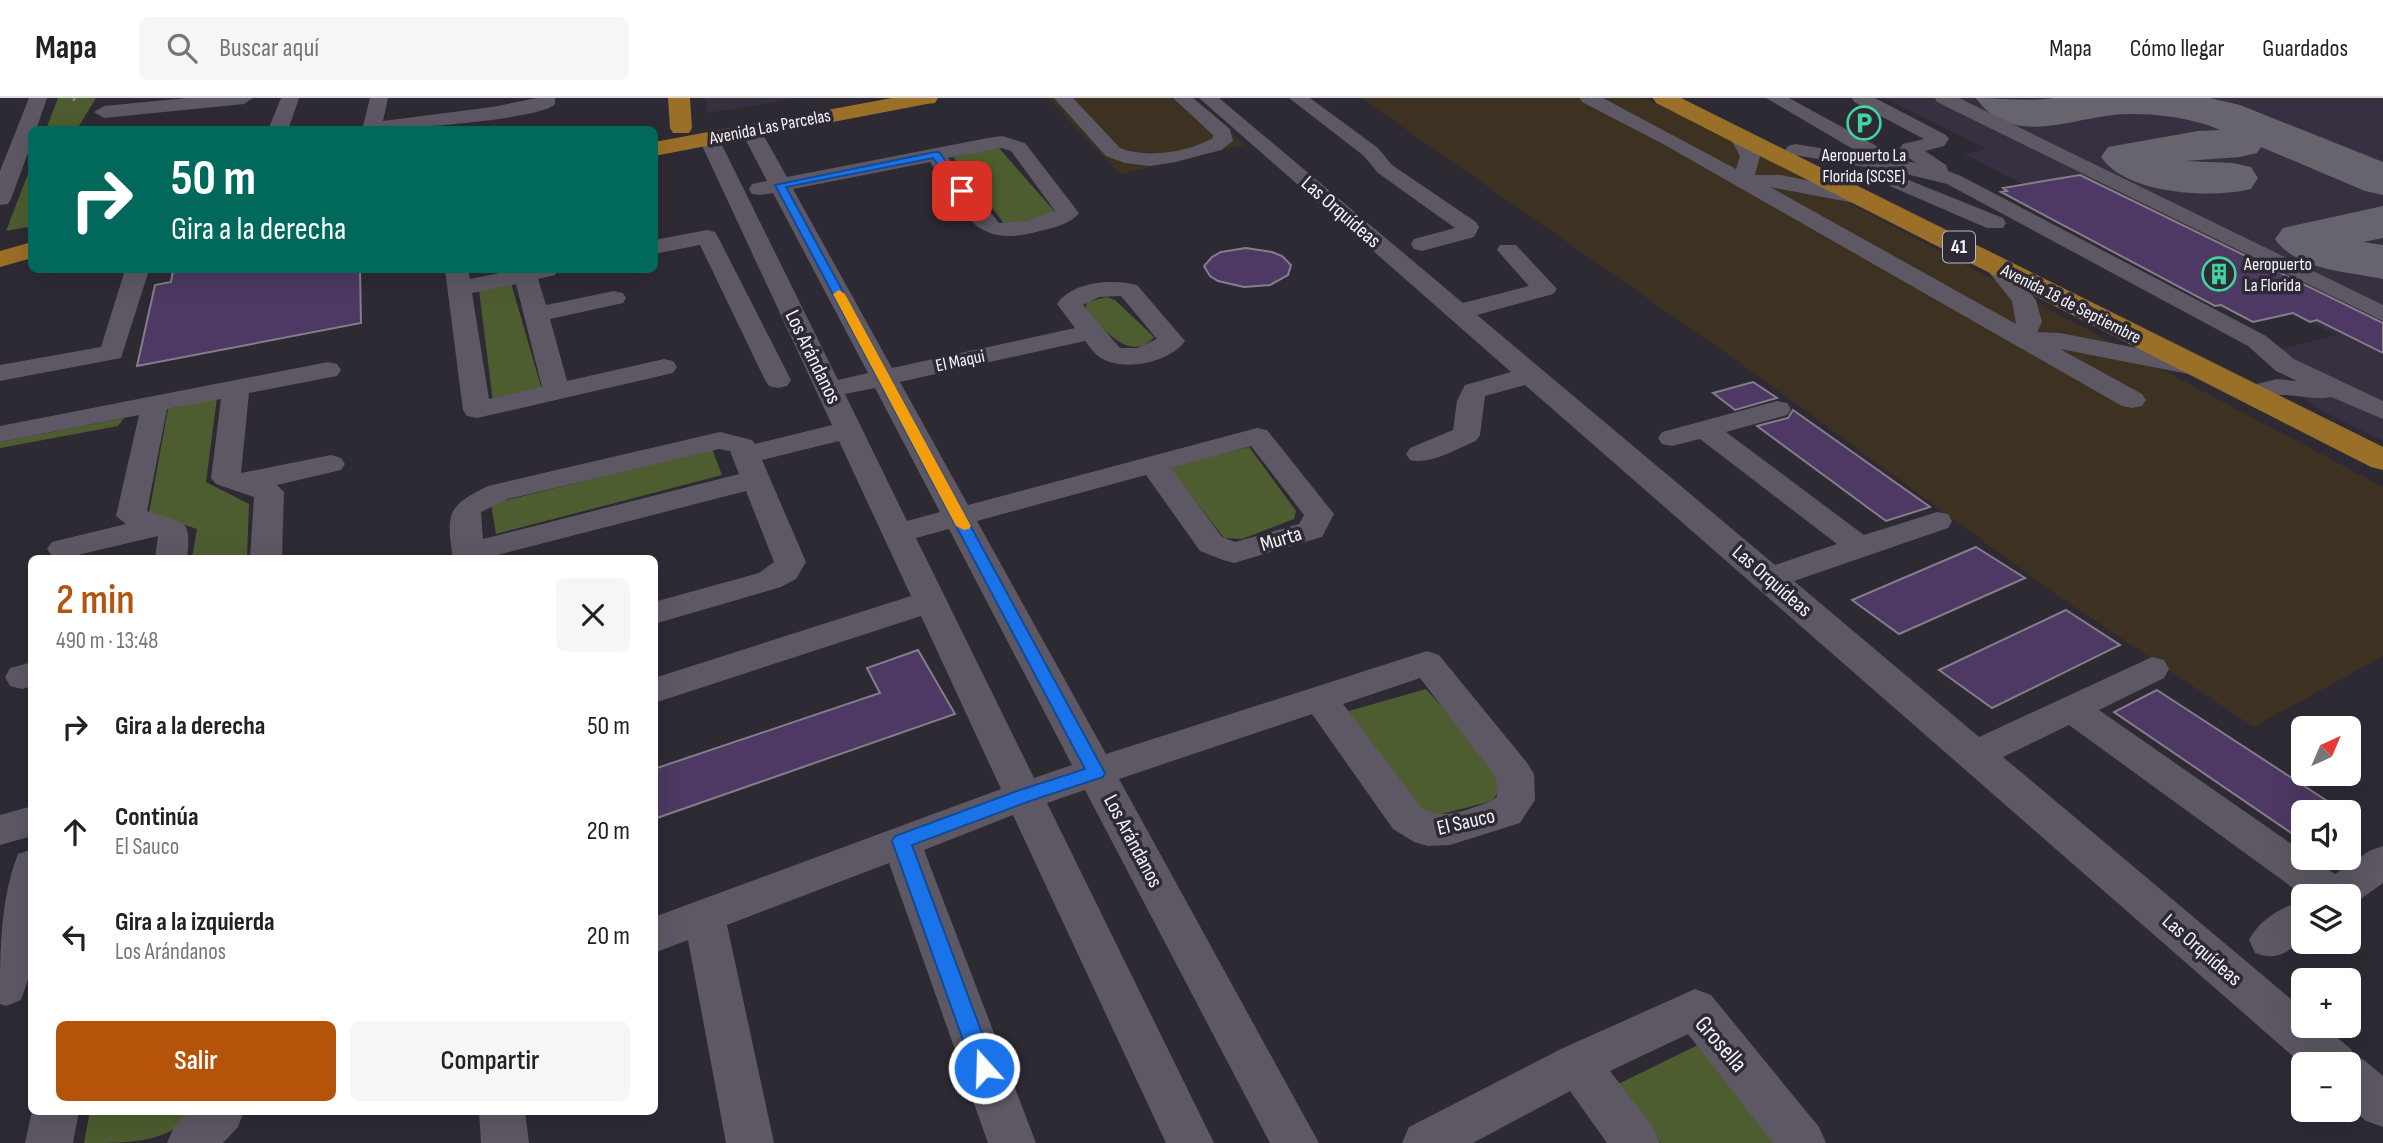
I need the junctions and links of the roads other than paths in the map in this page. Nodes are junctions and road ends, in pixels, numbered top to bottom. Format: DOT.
graph roads {
  1 [pos="38,98"];
  2 [pos="244,98"];
  3 [pos="290,98"];
  4 [pos="379,98"];
  5 [pos="546,98"];
  6 [pos="679,98"];
  7 [pos="840,98"];
  8 [pos="927,98"];
  9 [pos="1063,98"];
  10 [pos="1182,98"];
  11 [pos="1208,98"];
  12 [pos="1298,98"];
  13 [pos="1589,98"];
  14 [pos="1664,98"];
  15 [pos="1692,98"];
  16 [pos="1775,98"];
  17 [pos="1861,98"];
  18 [pos="1944,98"];
  19 [pos="495,106"];
  20 [pos="104,112"];
  21 [pos="280,126"];
  22 [pos="372,126"];
  23 [pos="387,126"];
  24 [pos="751,131"];
  25 [pos="658,132"];
  26 [pos="695,133"];
  27 [pos="1738,134"];
  28 [pos="24,135"];
  29 [pos="0,139"];
  30 [pos="658,147"];
  31 [pos="1795,150"];
  32 [pos="935,155"];
  33 [pos="1888,165"];
  34 [pos="1954,180"];
  35 [pos="1743,181"];
  36 [pos="780,185"];
  37 [pos="735,194"];
  38 [pos="0,199"];
  39 [pos="1865,199"];
  40 [pos="1422,244"];
  41 [pos="658,246"];
  42 [pos="1508,250"];
  43 [pos="28,251"];
  44 [pos="0,259"];
  45 [pos="28,265"];
  46 [pos="1995,265"];
  47 [pos="0,273"];
  48 [pos="136,273"];
  49 [pos="525,273"];
  50 [pos="536,273"];
  51 [pos="459,279"];
  52 [pos="614,298"];
  53 [pos="1458,312"];
  54 [pos="2383,314"];
  55 [pos="536,315"];
  56 [pos="2232,328"];
  57 [pos="1091,332"];
  58 [pos="2021,338"];
  59 [pos="664,367"];
  60 [pos="2204,369"];
  61 [pos="328,370"];
  62 [pos="0,373"];
  63 [pos="1530,374"];
  64 [pos="884,378"];
  65 [pos="778,380"];
  66 [pos="2272,382"];
  67 [pos="2383,386"];
  68 [pos="236,387"];
  69 [pos="829,390"];
  70 [pos="557,392"];
  71 [pos="2343,392"];
  72 [pos="2132,400"];
  73 [pos="155,403"];
  74 [pos="1777,409"];
  75 [pos="2383,411"];
  76 [pos="1705,429"];
  77 [pos="848,430"];
  78 [pos="0,434"];
  79 [pos="1672,438"];
  80 [pos="1420,454"];
  81 [pos="2383,460"];
  82 [pos="331,464"];
  83 [pos="1153,464"];
  84 [pos="751,467"];
  85 [pos="242,484"];
  86 [pos="958,515"];
  87 [pos="1937,521"];
  88 [pos="159,526"];
  89 [pos="897,533"];
  90 [pos="1860,547"];
  91 [pos="63,549"];
  92 [pos="171,555"];
  93 [pos="266,555"];
  94 [pos="469,555"];
  95 [pos="472,555"];
  96 [pos="1769,578"];
  97 [pos="930,601"];
  98 [pos="658,612"];
  99 [pos="2152,669"];
  100 [pos="658,690"];
  101 [pos="1319,698"];
  102 [pos="2071,708"];
  103 [pos="1974,755"];
  104 [pos="1096,773"];
  105 [pos="1023,796"];
  106 [pos="28,822"];
  107 [pos="0,830"];
  108 [pos="901,841"];
  109 [pos="2383,862"];
  110 [pos="2317,884"];
  111 [pos="2351,884"];
  112 [pos="28,891"];
  113 [pos="704,916"];
  114 [pos="2291,925"];
  115 [pos="658,933"];
  116 [pos="2270,940"];
  117 [pos="13,987"];
  118 [pos="2321,1052"];
  119 [pos="1577,1064"];
  120 [pos="2361,1086"];
  121 [pos="2383,1105"];
  122 [pos="55,1115"];
  123 [pos="217,1115"];
  124 [pos="502,1115"];
  125 [pos="50,1143"];
  126 [pos="191,1143"];
  127 [pos="505,1143"];
  128 [pos="750,1143"];
  129 [pos="1012,1143"];
  130 [pos="1190,1143"];
  131 [pos="1295,1143"];
  132 [pos="1426,1143"];
  133 [pos="1636,1143"];
  134 [pos="1802,1143"];
  1 -- 28 [label="street"];
  2 -- 20 [label="street"];
  3 -- 21 [label="street"];
  4 -- 22 [label="street"];
  5 -- 19 [label="street"];
  6 -- 26 [label="main road"];
  7 -- 26 [label="main road, Avenida Las Parcelas"];
  8 -- 24 [label="main road, Avenida Las Parcelas"];
  9 -- 10 [label="street"];
  11 -- 53 [label="street, Las Orquídeas"];
  12 -- 40 [label="street"];
  13 -- 35 [label="street"];
  14 -- 27 [label="main road, Avenida 18 de Septiembre / 41"];
  15 -- 31 [label="main road, 41"];
  16 -- 33 [label="street"];
  17 -- 34 [label="street"];
  18 -- 54 [label="street"];
  19 -- 23 [label="street"];
  24 -- 26 [label="main road, Avenida Las Parcelas"];
  24 -- 36 [label="street, Los Arándanos"];
  25 -- 26 [label="main road, Avenida Las Parcelas"];
  26 -- 30 [label="main road, Avenida Las Parcelas"];
  26 -- 37 [label="street, Los Arándanos"];
  27 -- 35 [label="street"];
  27 -- 39 [label="main road, Avenida 18 de Septiembre / 41"];
  28 -- 29 [label="street"];
  28 -- 38 [label="street"];
  31 -- 33 [label="street"];
  31 -- 66 [label="main road, 41"];
  32 -- 32 [label="street"];
  32 -- 36 [label="street"];
  33 -- 34 [label="street"];
  33 -- 56 [label="street"];
  34 -- 56 [label="street"];
  35 -- 39 [label="street"];
  35 -- 58 [label="street"];
  36 -- 37 [label="street"];
  36 -- 64 [label="street, Los Arándanos"];
  37 -- 69 [label="street, Los Arándanos"];
  39 -- 46 [label="main road, Avenida 18 de Septiembre / 41"];
  41 -- 65 [label="street"];
  42 -- 53 [label="street"];
  43 -- 44 [label="main road"];
  45 -- 47 [label="main road"];
  46 -- 58 [label="street"];
  46 -- 60 [label="main road, Avenida 18 de Septiembre / 41"];
  48 -- 62 [label="street"];
  49 -- 51 [label="street"];
  50 -- 55 [label="street"];
  51 -- 70 [label="street"];
  52 -- 55 [label="street"];
  53 -- 63 [label="street, Las Orquídeas"];
  55 -- 70 [label="street"];
  56 -- 66 [label="street"];
  57 -- 64 [label="street, El Maqui"];
  58 -- 60 [label="street"];
  58 -- 72 [label="street"];
  59 -- 70 [label="street"];
  60 -- 66 [label="main road, Avenida 18 de Septiembre / 41"];
  61 -- 68 [label="street"];
  63 -- 80 [label="street"];
  63 -- 96 [label="street, Las Orquídeas"];
  64 -- 69 [label="street, El Maqui"];
  64 -- 86 [label="street, Los Arándanos"];
  66 -- 71 [label="street"];
  66 -- 81 [label="main road, 41"];
  67 -- 71 [label="street"];
  68 -- 73 [label="street"];
  68 -- 85 [label="street"];
  69 -- 77 [label="street, Los Arándanos"];
  71 -- 75 [label="street"];
  73 -- 78 [label="street"];
  73 -- 88 [label="street"];
  74 -- 76 [label="street"];
  76 -- 79 [label="street"];
  76 -- 90 [label="street"];
  77 -- 84 [label="street"];
  77 -- 89 [label="street, Los Arándanos"];
  82 -- 85 [label="street"];
  83 -- 83 [label="street, Murta"];
  83 -- 86 [label="street, Murta"];
  84 -- 94 [label="street"];
  84 -- 95 [label="street"];
  84 -- 98 [label="street"];
  85 -- 93 [label="street"];
  86 -- 89 [label="street, Murta"];
  86 -- 104 [label="street, Los Arándanos"];
  87 -- 90 [label="street"];
  88 -- 91 [label="street"];
  88 -- 92 [label="street"];
  89 -- 97 [label="street, Los Arándanos"];
  90 -- 96 [label="street"];
  96 -- 103 [label="street, Las Orquídeas"];
  97 -- 100 [label="street"];
  97 -- 105 [label="street, Los Arándanos"];
  99 -- 102 [label="street"];
  101 -- 101 [label="street, El Sauco"];
  101 -- 104 [label="street, El Sauco"];
  102 -- 103 [label="street"];
  102 -- 110 [label="street"];
  103 -- 118 [label="street, Las Orquídeas"];
  104 -- 105 [label="street, El Sauco"];
  104 -- 131 [label="street, Los Arándanos"];
  105 -- 108 [label="street, El Sauco"];
  105 -- 130 [label="street, Los Arándanos"];
  106 -- 107 [label="street"];
  108 -- 113 [label="street, El Sauco"];
  108 -- 129 [label="street"];
  109 -- 111 [label="street"];
  112 -- 117 [label="street"];
  113 -- 115 [label="street, El Sauco"];
  113 -- 128 [label="street"];
  114 -- 116 [label="street"];
  119 -- 132 [label="street, Grosella"];
  119 -- 133 [label="street"];
  119 -- 134 [label="street, Grosella"];
  120 -- 121 [label="street"];
  122 -- 125 [label="street"];
  123 -- 126 [label="street"];
  124 -- 127 [label="street"];
}
